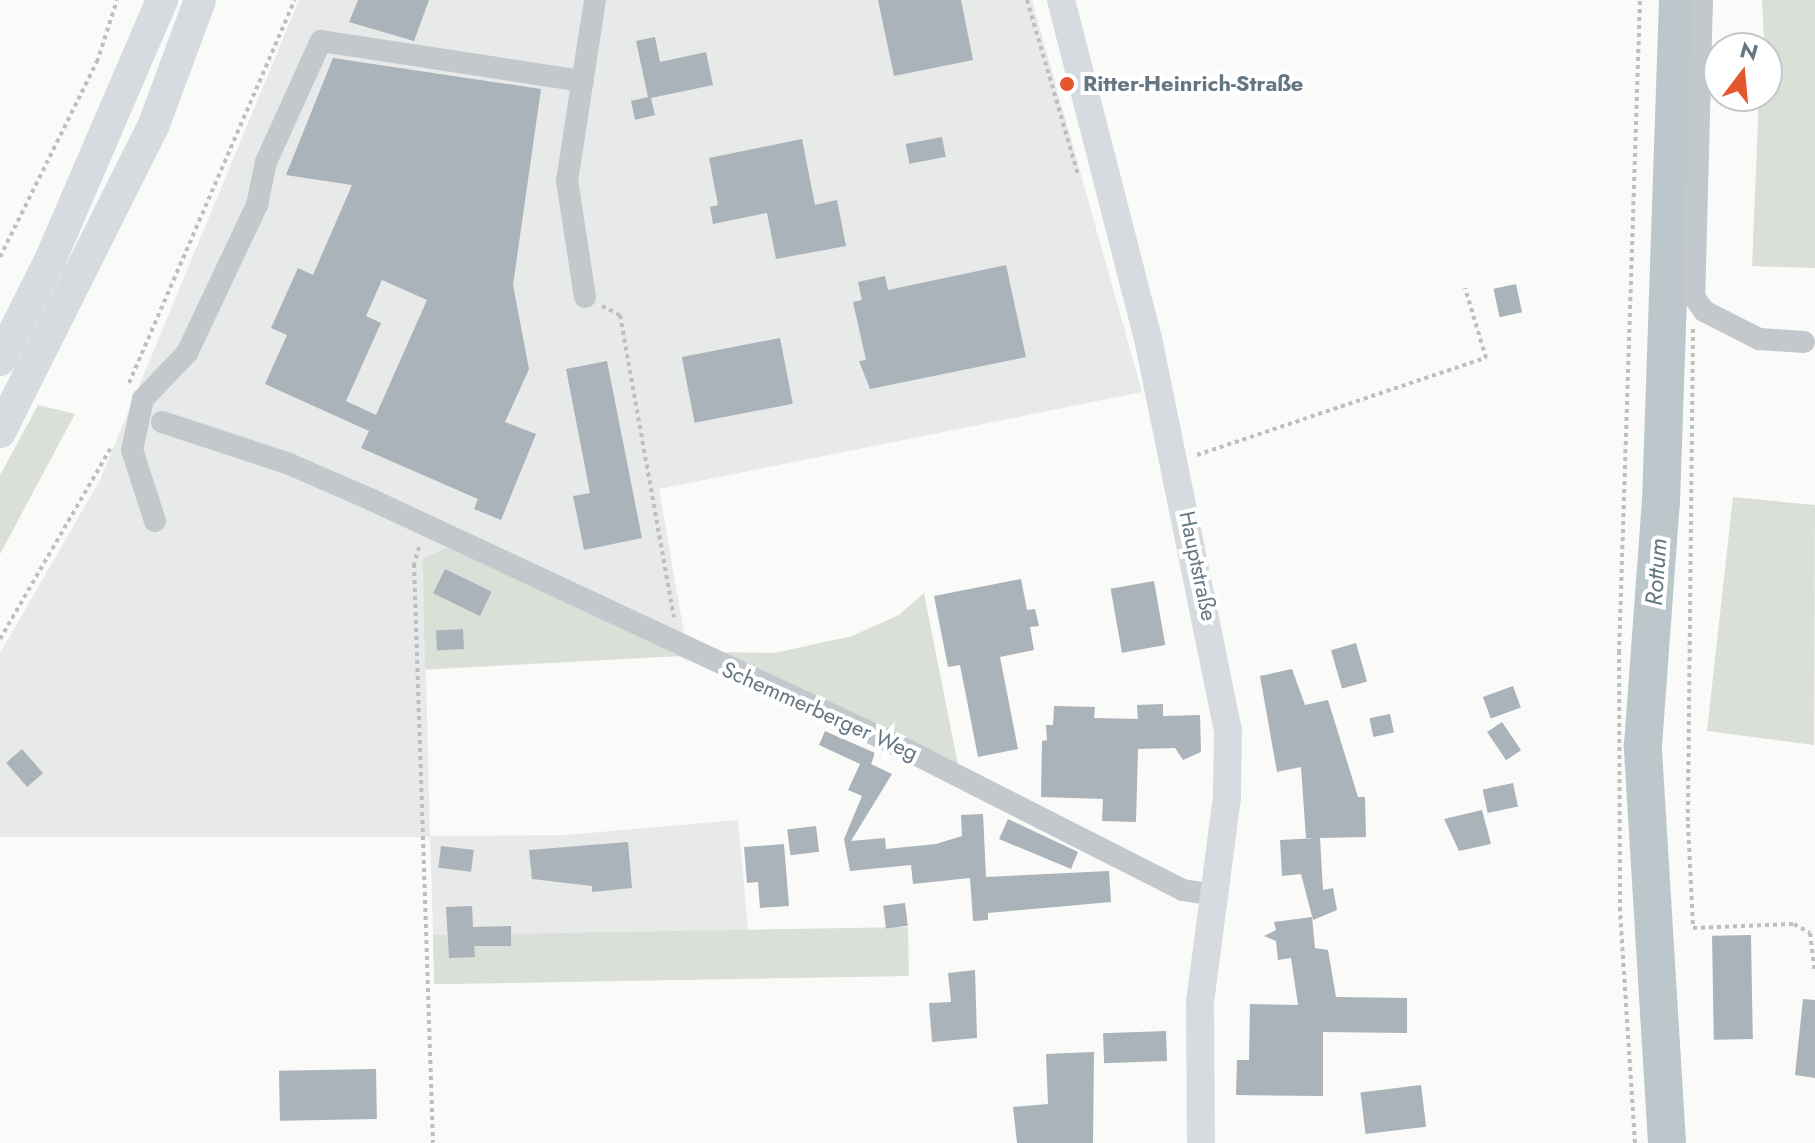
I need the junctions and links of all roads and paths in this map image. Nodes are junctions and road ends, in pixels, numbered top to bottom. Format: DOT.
graph roads {
  1 [pos="117,0"];
  2 [pos="162,0"];
  3 [pos="200,0"];
  4 [pos="295,0"];
  5 [pos="595,0"];
  6 [pos="1061,0"];
  7 [pos="1640,0"];
  8 [pos="1702,0"];
  9 [pos="583,81"];
  10 [pos="0,257"];
  11 [pos="1465,288"];
  12 [pos="585,297"];
  13 [pos="1694,297"];
  14 [pos="1804,342"];
  15 [pos="0,360"];
  16 [pos="128,388"];
  17 [pos="162,422"];
  18 [pos="0,432"];
  19 [pos="113,439"];
  20 [pos="1175,462"];
  21 [pos="155,521"];
  22 [pos="425,528"];
  23 [pos="0,639"];
  24 [pos="679,648"];
  25 [pos="1213,895"];
  26 [pos="1815,972"];
  27 [pos="433,1143"];
  28 [pos="1201,1143"];
  29 [pos="1635,1143"];
  1 -- 10 [label="path"];
  2 -- 15 [label="highway"];
  3 -- 18 [label="highway"];
  4 -- 16 [label="path"];
  5 -- 9 [label="street"];
  6 -- 20 [label="main road, Hauptstraße"];
  7 -- 29 [label="path"];
  8 -- 13 [label="street"];
  9 -- 12 [label="street"];
  9 -- 21 [label="street"];
  11 -- 20 [label="path"];
  12 -- 24 [label="path"];
  13 -- 14 [label="street"];
  13 -- 26 [label="path"];
  17 -- 22 [label="street, Schemmerberger Weg"];
  19 -- 23 [label="path"];
  20 -- 25 [label="main road, Hauptstraße"];
  22 -- 24 [label="street, Schemmerberger Weg"];
  22 -- 27 [label="path"];
  24 -- 25 [label="street, Schemmerberger Weg"];
  25 -- 28 [label="main road, Hauptstraße"];
}
